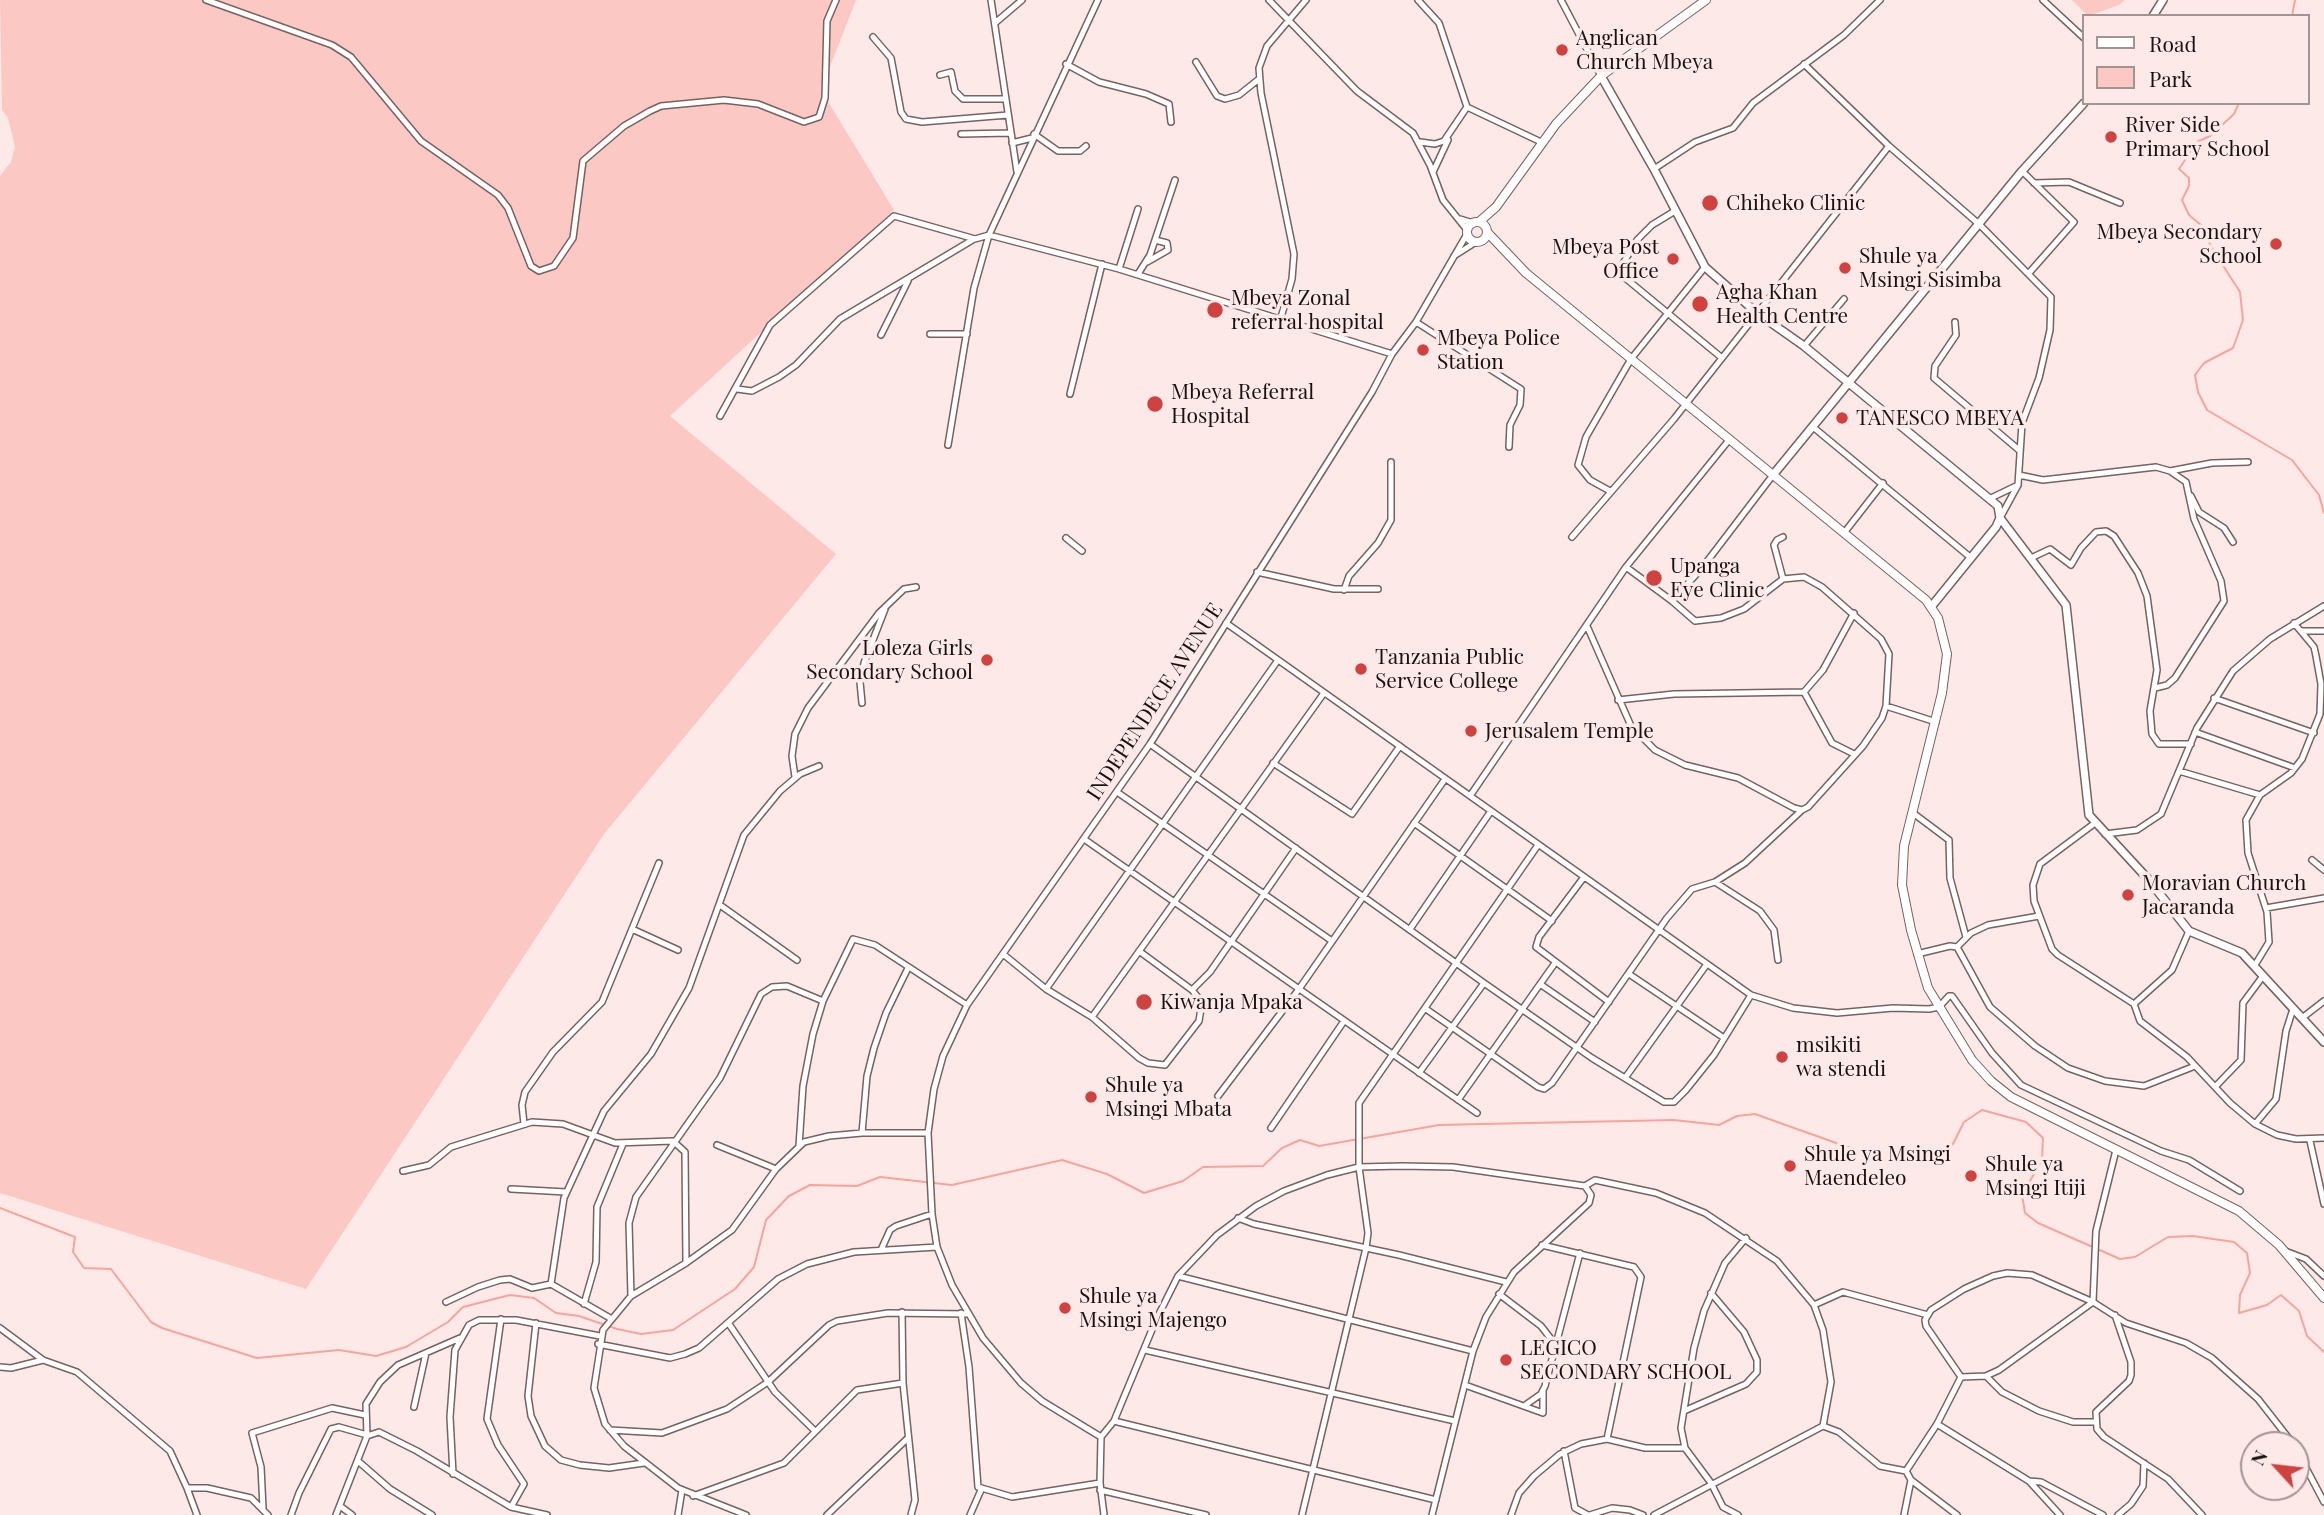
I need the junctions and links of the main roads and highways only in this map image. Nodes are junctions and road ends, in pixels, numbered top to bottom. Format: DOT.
graph roads {
  1 [pos="1699,2"];
  2 [pos="1477,228"];
  3 [pos="1478,242"];
  4 [pos="1505,253"];
  5 [pos="2324,1298"];
  1 -- 2 [label="main road"];
  2 -- 3 [label="main road"];
  2 -- 3 [label="main road"];
  2 -- 4 [label="main road"];
  3 -- 4 [label="main road"];
  4 -- 5 [label="main road"];
}
